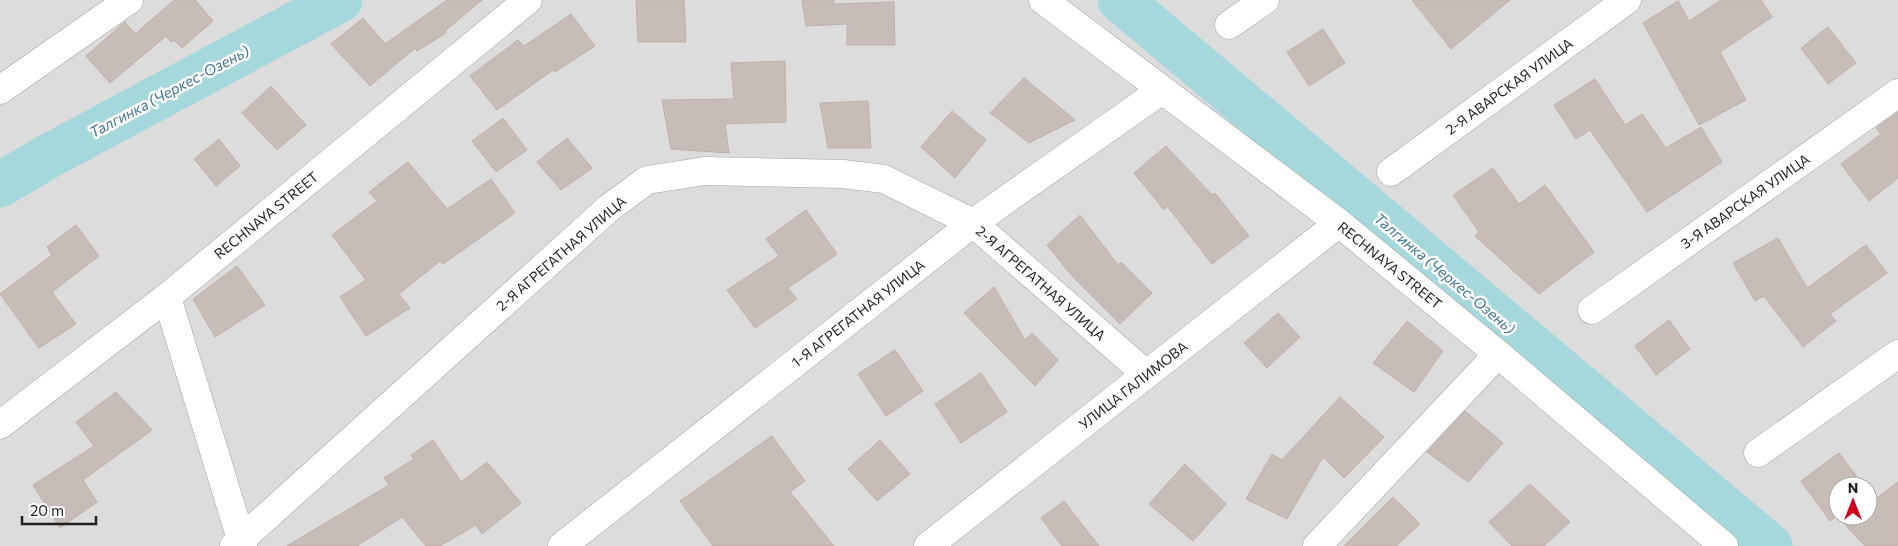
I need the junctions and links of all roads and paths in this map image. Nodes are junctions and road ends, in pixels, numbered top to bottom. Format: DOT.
graph roads {
  1 [pos="129,0"];
  2 [pos="528,0"];
  3 [pos="1043,0"];
  4 [pos="1265,0"];
  5 [pos="1627,0"];
  6 [pos="1229,25"];
  7 [pos="0,90"];
  8 [pos="1162,90"];
  9 [pos="1898,92"];
  10 [pos="1391,172"];
  11 [pos="973,223"];
  12 [pos="1339,223"];
  13 [pos="167,297"];
  14 [pos="1592,310"];
  15 [pos="1498,354"];
  16 [pos="1898,354"];
  17 [pos="1146,374"];
  18 [pos="0,425"];
  19 [pos="1758,453"];
  20 [pos="239,544"];
  21 [pos="562,546"];
  22 [pos="928,546"];
  23 [pos="1317,546"];
  24 [pos="1724,546"];
  1 -- 7 [label="street"];
  2 -- 13 [label="street, RECHNAYA STREET"];
  3 -- 8 [label="street, RECHNAYA STREET"];
  4 -- 6 [label="street"];
  5 -- 10 [label="street, 2-Я АВАРСКАЯ УЛИЦА"];
  8 -- 11 [label="street, 1-Я АГРЕГАТНАЯ УЛИЦА"];
  8 -- 12 [label="street, RECHNAYA STREET"];
  9 -- 14 [label="street, 3-Я АВАРСКАЯ УЛИЦА"];
  11 -- 17 [label="street, 2-Я АГРЕГАТНАЯ УЛИЦА"];
  11 -- 20 [label="street, 2-Я АГРЕГАТНАЯ УЛИЦА"];
  11 -- 21 [label="street, 1-Я АГРЕГАТНАЯ УЛИЦА"];
  12 -- 15 [label="street, RECHNAYA STREET"];
  12 -- 17 [label="street, УЛИЦА ГАЛИМОВА"];
  13 -- 18 [label="street, RECHNAYA STREET"];
  13 -- 20 [label="street"];
  15 -- 23 [label="street"];
  15 -- 24 [label="street, RECHNAYA STREET"];
  16 -- 19 [label="street"];
  17 -- 22 [label="street, УЛИЦА ГАЛИМОВА"];
}
